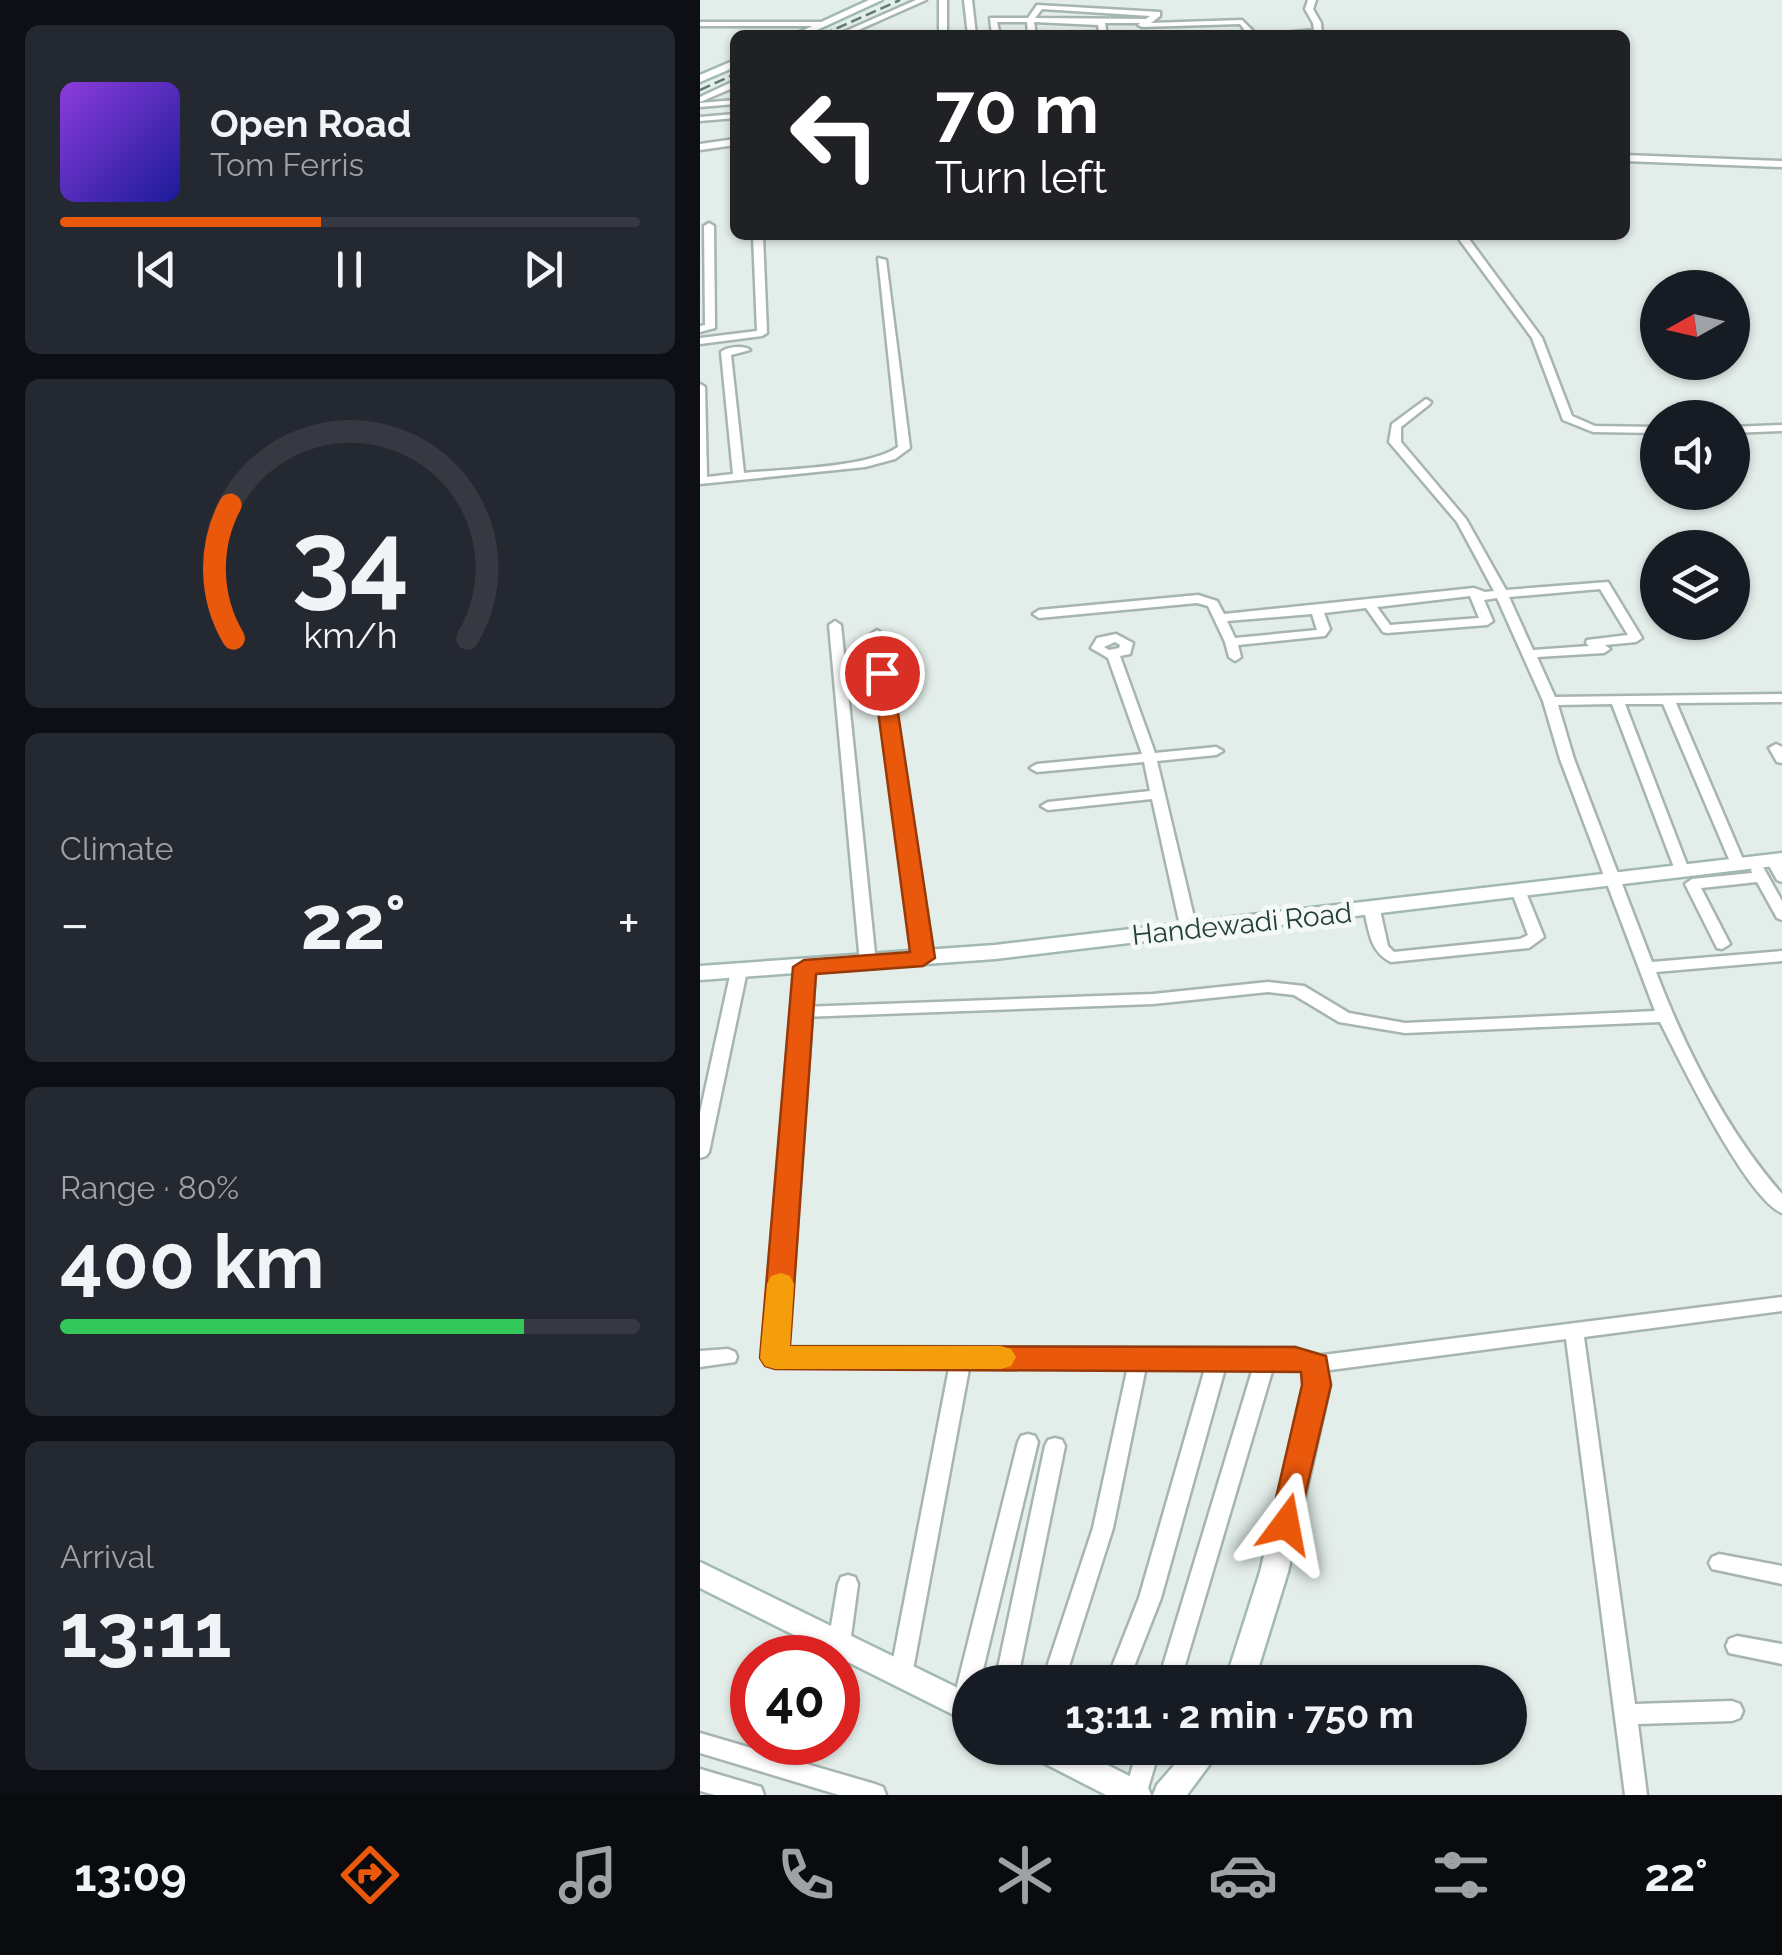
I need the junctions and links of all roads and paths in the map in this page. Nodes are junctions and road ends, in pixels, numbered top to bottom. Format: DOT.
graph roads {
  1 [pos="877,0"];
  2 [pos="922,0"];
  3 [pos="943,0"];
  4 [pos="968,0"];
  5 [pos="1312,0"];
  6 [pos="1030,20"];
  7 [pos="1138,23"];
  8 [pos="822,24"];
  9 [pos="700,28"];
  10 [pos="1101,29"];
  11 [pos="747,30"];
  12 [pos="801,30"];
  13 [pos="853,30"];
  14 [pos="944,30"];
  15 [pos="971,30"];
  16 [pos="995,30"];
  17 [pos="1031,30"];
  18 [pos="1249,30"];
  19 [pos="1317,30"];
  20 [pos="730,65"];
  21 [pos="704,77"];
  22 [pos="730,89"];
  23 [pos="700,102"];
  24 [pos="730,102"];
  25 [pos="730,116"];
  26 [pos="700,119"];
  27 [pos="716,124"];
  28 [pos="730,143"];
  29 [pos="721,144"];
  30 [pos="700,147"];
  31 [pos="1630,156"];
  32 [pos="1782,162"];
  33 [pos="706,232"];
  34 [pos="758,240"];
  35 [pos="1465,240"];
  36 [pos="705,256"];
  37 [pos="882,260"];
  38 [pos="705,278"];
  39 [pos="705,300"];
  40 [pos="700,329"];
  41 [pos="700,340"];
  42 [pos="745,350"];
  43 [pos="700,386"];
  44 [pos="1426,402"];
  45 [pos="1782,428"];
  46 [pos="1750,429"];
  47 [pos="1640,430"];
  48 [pos="739,478"];
  49 [pos="701,481"];
  50 [pos="1474,592"];
  51 [pos="1502,594"];
  52 [pos="1369,604"];
  53 [pos="1115,606"];
  54 [pos="1317,610"];
  55 [pos="1039,614"];
  56 [pos="1220,618"];
  57 [pos="835,625"];
  58 [pos="877,634"];
  59 [pos="1231,642"];
  60 [pos="1592,643"];
  61 [pos="1636,647"];
  62 [pos="1528,654"];
  63 [pos="1235,657"];
  64 [pos="1667,698"];
  65 [pos="1782,698"];
  66 [pos="1616,700"];
  67 [pos="1550,702"];
  68 [pos="1216,750"];
  69 [pos="1149,754"];
  70 [pos="1036,768"];
  71 [pos="1158,794"];
  72 [pos="1048,806"];
  73 [pos="1755,868"];
  74 [pos="1682,870"];
  75 [pos="1612,878"];
  76 [pos="1518,890"];
  77 [pos="1372,910"];
  78 [pos="1782,915"];
  79 [pos="1189,930"];
  80 [pos="1722,944"];
  81 [pos="1782,956"];
  82 [pos="923,958"];
  83 [pos="868,963"];
  84 [pos="804,967"];
  85 [pos="1649,967"];
  86 [pos="739,971"];
  87 [pos="700,973"];
  88 [pos="802,1012"];
  89 [pos="1665,1016"];
  90 [pos="700,1152"];
  91 [pos="1782,1206"];
  92 [pos="1782,1304"];
  93 [pos="1574,1328"];
  94 [pos="1139,1357"];
  95 [pos="728,1358"];
  96 [pos="961,1358"];
  97 [pos="1218,1358"];
  98 [pos="1266,1358"];
  99 [pos="700,1359"];
  100 [pos="1316,1364"];
  101 [pos="1028,1442"];
  102 [pos="1055,1446"];
  103 [pos="1719,1563"];
  104 [pos="700,1574"];
  105 [pos="1782,1575"];
  106 [pos="848,1584"];
  107 [pos="821,1635"];
  108 [pos="840,1635"];
  109 [pos="1737,1646"];
  110 [pos="860,1654"];
  111 [pos="1782,1654"];
  112 [pos="976,1665"];
  113 [pos="1010,1665"];
  114 [pos="1059,1665"];
  115 [pos="1124,1665"];
  116 [pos="1174,1665"];
  117 [pos="1246,1665"];
  118 [pos="901,1675"];
  119 [pos="952,1701"];
  120 [pos="1732,1711"];
  121 [pos="1628,1714"];
  122 [pos="700,1744"];
  123 [pos="1096,1765"];
  124 [pos="1140,1765"];
  125 [pos="1193,1765"];
  126 [pos="700,1780"];
  127 [pos="1125,1793"];
  128 [pos="753,1795"];
  129 [pos="876,1795"];
  130 [pos="1168,1795"];
  131 [pos="1636,1795"];
  1 -- 8 [label="street"];
  2 -- 13 [label="street"];
  3 -- 14 [label="street"];
  4 -- 15 [label="street"];
  5 -- 19 [label="street"];
  6 -- 7 [label="street"];
  6 -- 10 [label="street"];
  6 -- 16 [label="street"];
  6 -- 17 [label="street"];
  7 -- 10 [label="street"];
  7 -- 18 [label="street"];
  8 -- 9 [label="street"];
  8 -- 12 [label="street"];
  9 -- 11 [label="street"];
  20 -- 21 [label="street"];
  22 -- 23 [label="street"];
  23 -- 24 [label="street"];
  25 -- 26 [label="street"];
  27 -- 29 [label="street"];
  28 -- 29 [label="street"];
  29 -- 30 [label="street"];
  31 -- 32 [label="street"];
  33 -- 36 [label="street"];
  34 -- 41 [label="street"];
  35 -- 47 [label="street"];
  36 -- 38 [label="street"];
  37 -- 48 [label="street"];
  38 -- 39 [label="street"];
  39 -- 40 [label="street"];
  42 -- 48 [label="street"];
  43 -- 49 [label="street"];
  44 -- 51 [label="street"];
  45 -- 46 [label="street"];
  48 -- 49 [label="street"];
  50 -- 51 [label="street"];
  50 -- 52 [label="street"];
  50 -- 52 [label="street"];
  51 -- 60 [label="street"];
  51 -- 62 [label="street"];
  52 -- 54 [label="street"];
  53 -- 55 [label="street"];
  53 -- 56 [label="street"];
  53 -- 69 [label="street"];
  54 -- 56 [label="street"];
  54 -- 59 [label="street"];
  56 -- 59 [label="street"];
  57 -- 83 [label="street"];
  58 -- 82 [label="street"];
  59 -- 63 [label="street"];
  61 -- 62 [label="street"];
  62 -- 67 [label="street"];
  64 -- 65 [label="street"];
  64 -- 66 [label="street"];
  64 -- 73 [label="street"];
  66 -- 67 [label="street"];
  66 -- 74 [label="street"];
  67 -- 75 [label="street"];
  68 -- 69 [label="street"];
  69 -- 70 [label="street"];
  69 -- 71 [label="street"];
  71 -- 72 [label="street"];
  71 -- 79 [label="street"];
  73 -- 74 [label="street, Handewadi Road"];
  73 -- 78 [label="street"];
  73 -- 80 [label="street"];
  74 -- 75 [label="street, Handewadi Road"];
  75 -- 76 [label="street, Handewadi Road"];
  75 -- 85 [label="street"];
  76 -- 77 [label="street, Handewadi Road"];
  76 -- 77 [label="street"];
  77 -- 79 [label="street, Handewadi Road"];
  79 -- 82 [label="street, Handewadi Road"];
  81 -- 85 [label="street"];
  82 -- 83 [label="street, Handewadi Road"];
  83 -- 84 [label="street, Handewadi Road"];
  84 -- 86 [label="street, Handewadi Road"];
  84 -- 88 [label="street"];
  85 -- 89 [label="street"];
  86 -- 87 [label="street, Handewadi Road"];
  86 -- 90 [label="street"];
  88 -- 89 [label="street"];
  88 -- 96 [label="street"];
  89 -- 91 [label="street"];
  92 -- 93 [label="street"];
  93 -- 100 [label="street"];
  93 -- 121 [label="street"];
  94 -- 96 [label="street"];
  94 -- 97 [label="street"];
  94 -- 114 [label="street"];
  95 -- 99 [label="street"];
  96 -- 118 [label="street"];
  97 -- 98 [label="street"];
  97 -- 115 [label="street"];
  98 -- 100 [label="street"];
  98 -- 116 [label="street"];
  100 -- 117 [label="street"];
  101 -- 112 [label="street"];
  102 -- 113 [label="street"];
  103 -- 105 [label="street"];
  104 -- 107 [label="street"];
  106 -- 108 [label="street"];
  109 -- 111 [label="street"];
  110 -- 118 [label="street"];
  118 -- 119 [label="street"];
  120 -- 121 [label="street"];
  121 -- 131 [label="street"];
  122 -- 129 [label="street"];
  123 -- 127 [label="street"];
  124 -- 127 [label="street"];
  125 -- 130 [label="street"];
  126 -- 128 [label="street"];
}
